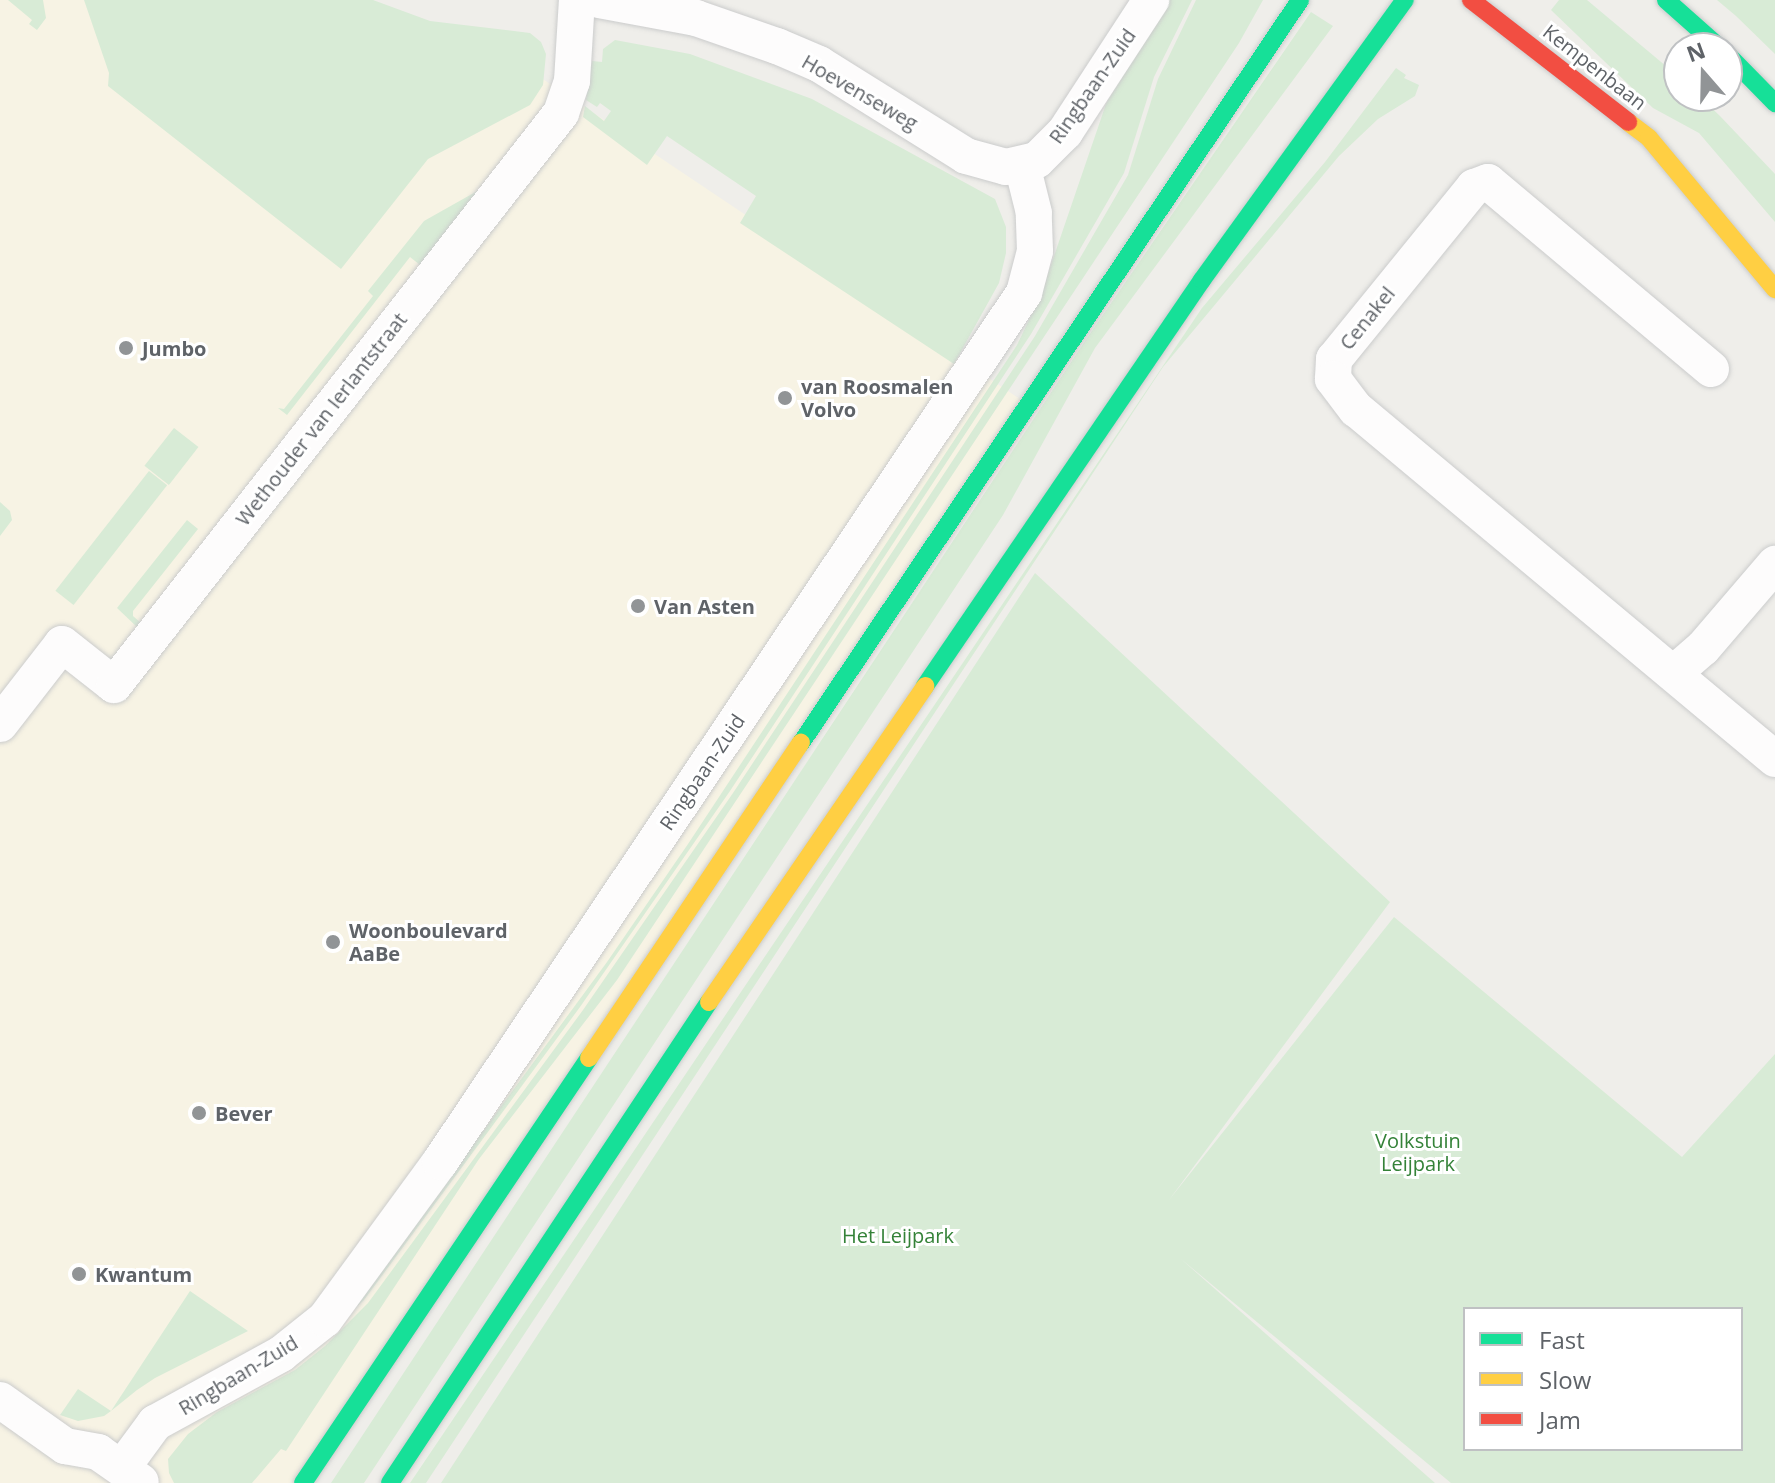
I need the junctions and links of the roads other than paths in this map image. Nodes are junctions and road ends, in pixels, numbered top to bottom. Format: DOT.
graph roads {
  1 [pos="577,0"];
  2 [pos="599,0"];
  3 [pos="1151,0"];
  4 [pos="1300,0"];
  5 [pos="1405,0"];
  6 [pos="1471,0"];
  7 [pos="1666,0"];
  8 [pos="1702,32"];
  9 [pos="1743,70"];
  10 [pos="1775,103"];
  11 [pos="1022,165"];
  12 [pos="1775,289"];
  13 [pos="1711,369"];
  14 [pos="1775,564"];
  15 [pos="1674,673"];
  16 [pos="0,724"];
  17 [pos="1775,759"];
  18 [pos="0,1400"];
  19 [pos="344,1420"];
  20 [pos="132,1476"];
  21 [pos="279,1483"];
  22 [pos="303,1483"];
  23 [pos="390,1483"];
  1 -- 16 [label="street, Wethouder van Ierlantstraat"];
  2 -- 11 [label="street, Hoevenseweg"];
  3 -- 11 [label="street, Ringbaan-Zuid"];
  4 -- 19 [label="main road"];
  5 -- 23 [label="main road"];
  6 -- 12 [label="main road, Kempenbaan"];
  7 -- 8 [label="main road"];
  9 -- 10 [label="main road"];
  11 -- 20 [label="street, Ringbaan-Zuid"];
  13 -- 15 [label="street, Cenakel"];
  14 -- 15 [label="street"];
  15 -- 17 [label="street, Cenakel"];
  18 -- 20 [label="street"];
  19 -- 21 [label="street"];
  19 -- 22 [label="main road"];
}
